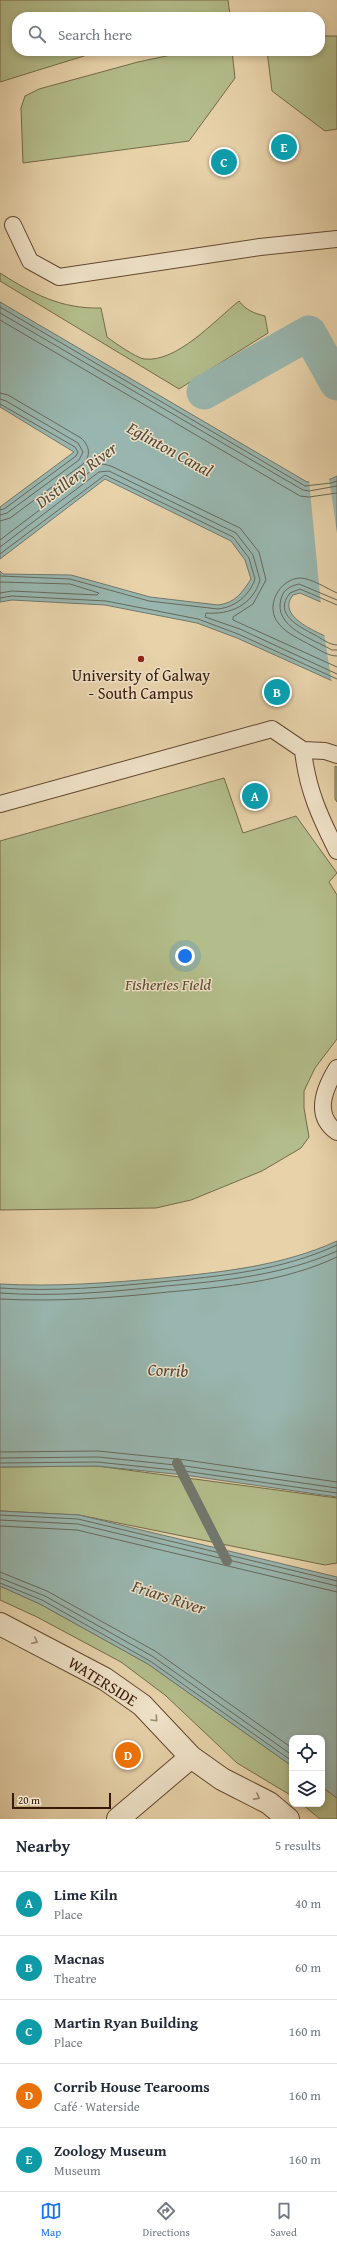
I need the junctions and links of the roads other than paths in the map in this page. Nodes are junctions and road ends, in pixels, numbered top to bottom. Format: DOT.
graph roads {
  1 [pos="13,225"];
  2 [pos="337,239"];
  3 [pos="303,750"];
  4 [pos="337,755"];
  5 [pos="0,804"];
  6 [pos="337,851"];
  7 [pos="337,1068"];
  8 [pos="337,1132"];
  9 [pos="0,1624"];
  10 [pos="191,1757"];
  11 [pos="118,1819"];
  12 [pos="288,1819"];
  1 -- 2 [label="lane"];
  3 -- 4 [label="lane"];
  3 -- 5 [label="lane"];
  3 -- 6 [label="lane"];
  7 -- 8 [label="lane"];
  9 -- 10 [label="street, WATERSIDE, one-way"];
  10 -- 11 [label="street"];
  10 -- 12 [label="street, WATERSIDE, one-way"];
}
